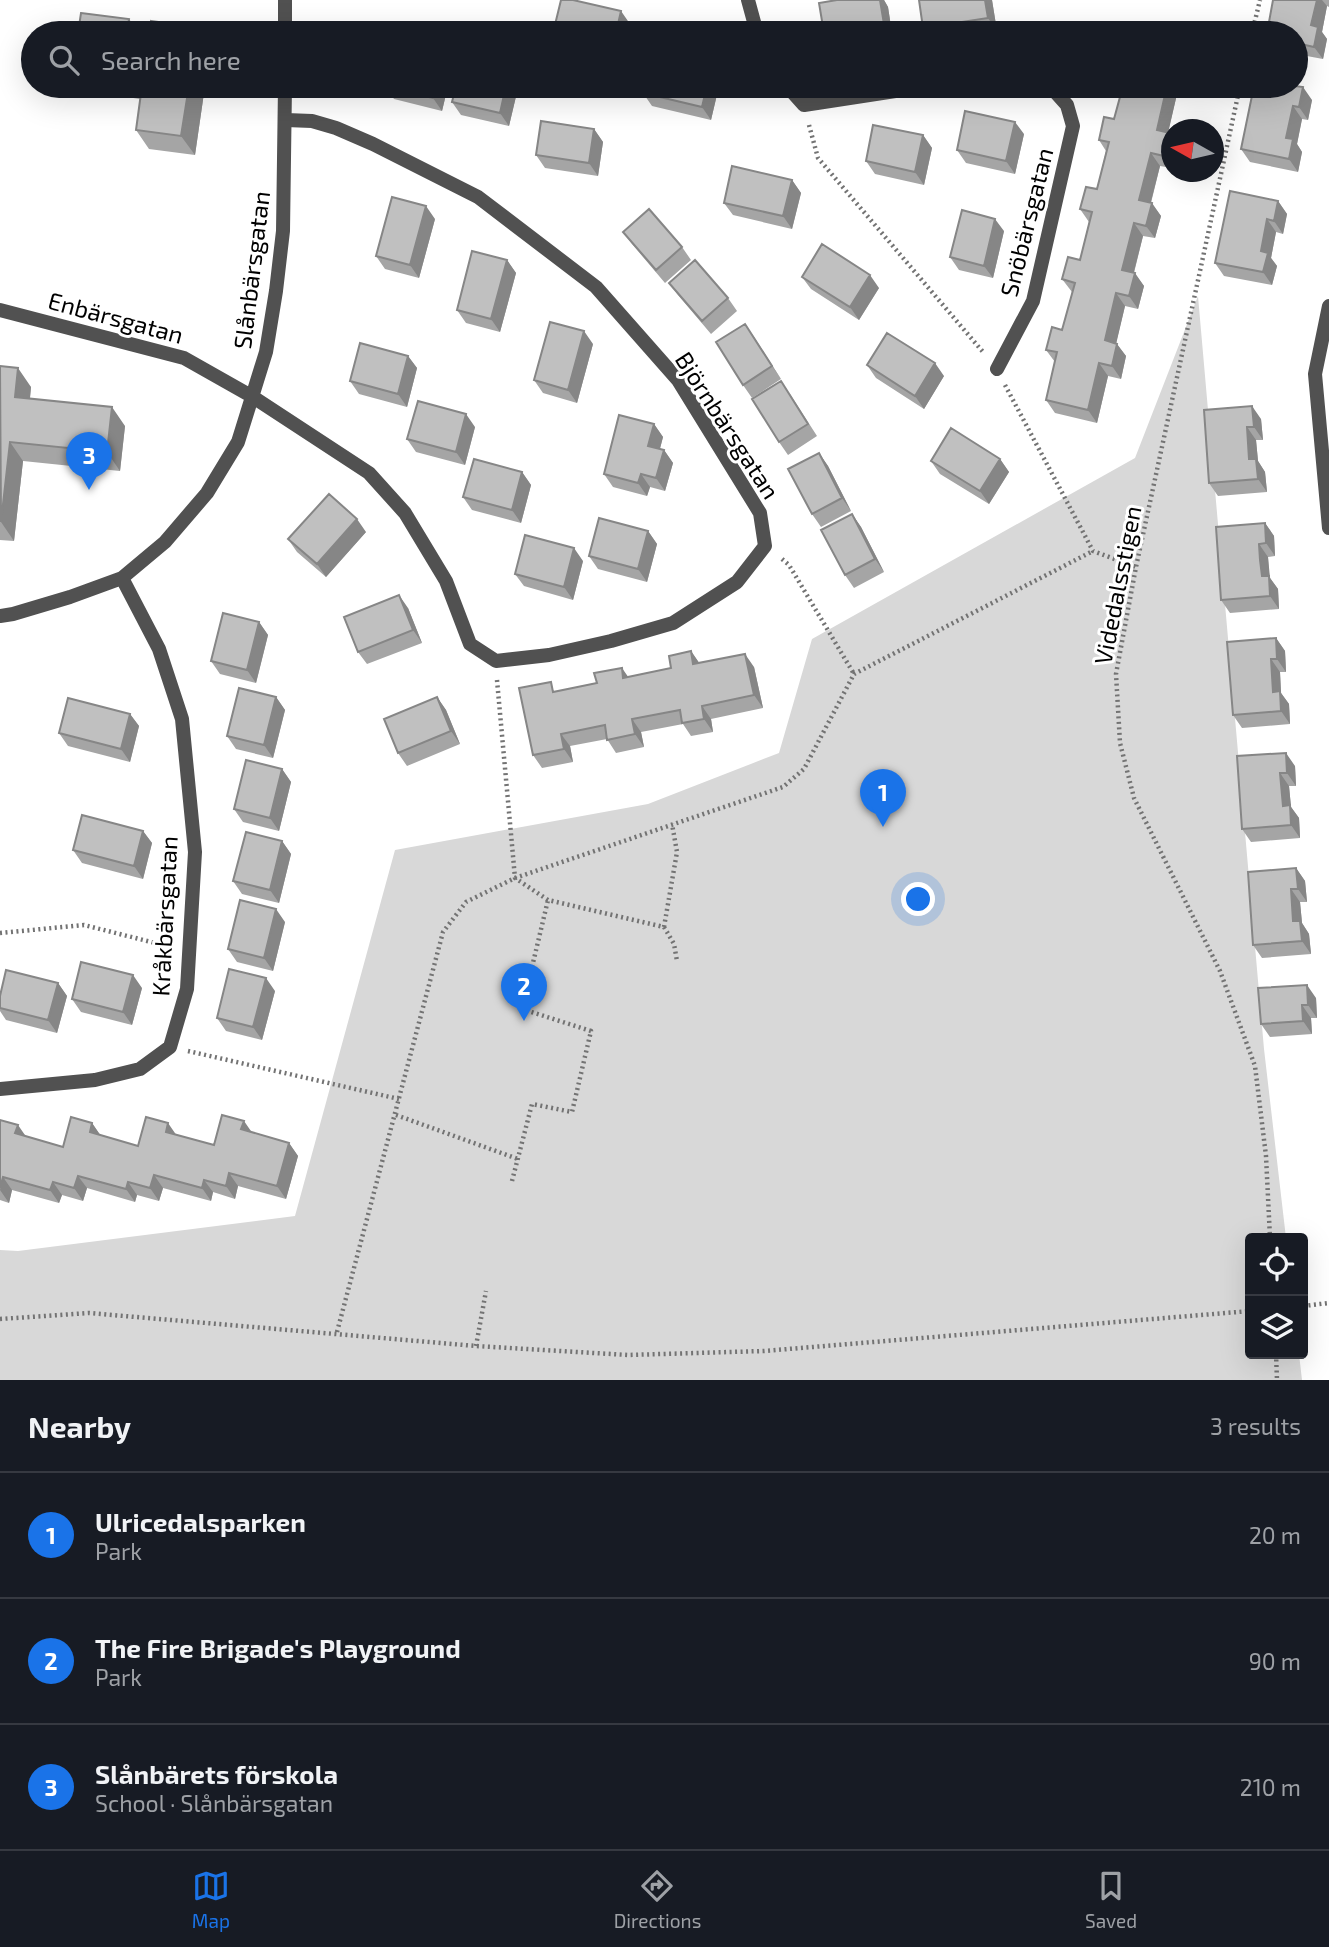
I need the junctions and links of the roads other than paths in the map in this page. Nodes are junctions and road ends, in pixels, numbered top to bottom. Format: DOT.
graph roads {
  1 [pos="285,0"];
  2 [pos="748,0"];
  3 [pos="285,21"];
  4 [pos="754,21"];
  5 [pos="285,98"];
  6 [pos="798,98"];
  7 [pos="850,98"];
  8 [pos="1061,98"];
  9 [pos="286,120"];
  10 [pos="1329,306"];
  11 [pos="0,310"];
  12 [pos="997,369"];
  13 [pos="253,397"];
  14 [pos="1329,528"];
  15 [pos="122,578"];
  16 [pos="0,616"];
  17 [pos="0,1089"];
  1 -- 3 [label="street"];
  2 -- 4 [label="street"];
  5 -- 9 [label="street, Slånbärsgatan"];
  6 -- 7 [label="street"];
  8 -- 12 [label="street, Snöbärsgatan"];
  9 -- 13 [label="street, Slånbärsgatan"];
  9 -- 13 [label="street, Björnbärsgatan"];
  10 -- 14 [label="street"];
  11 -- 13 [label="street, Enbärsgatan"];
  13 -- 15 [label="street, Slånbärsgatan"];
  15 -- 16 [label="street, Slånbärsgatan"];
  15 -- 17 [label="street, Kråkbärsgatan"];
}
